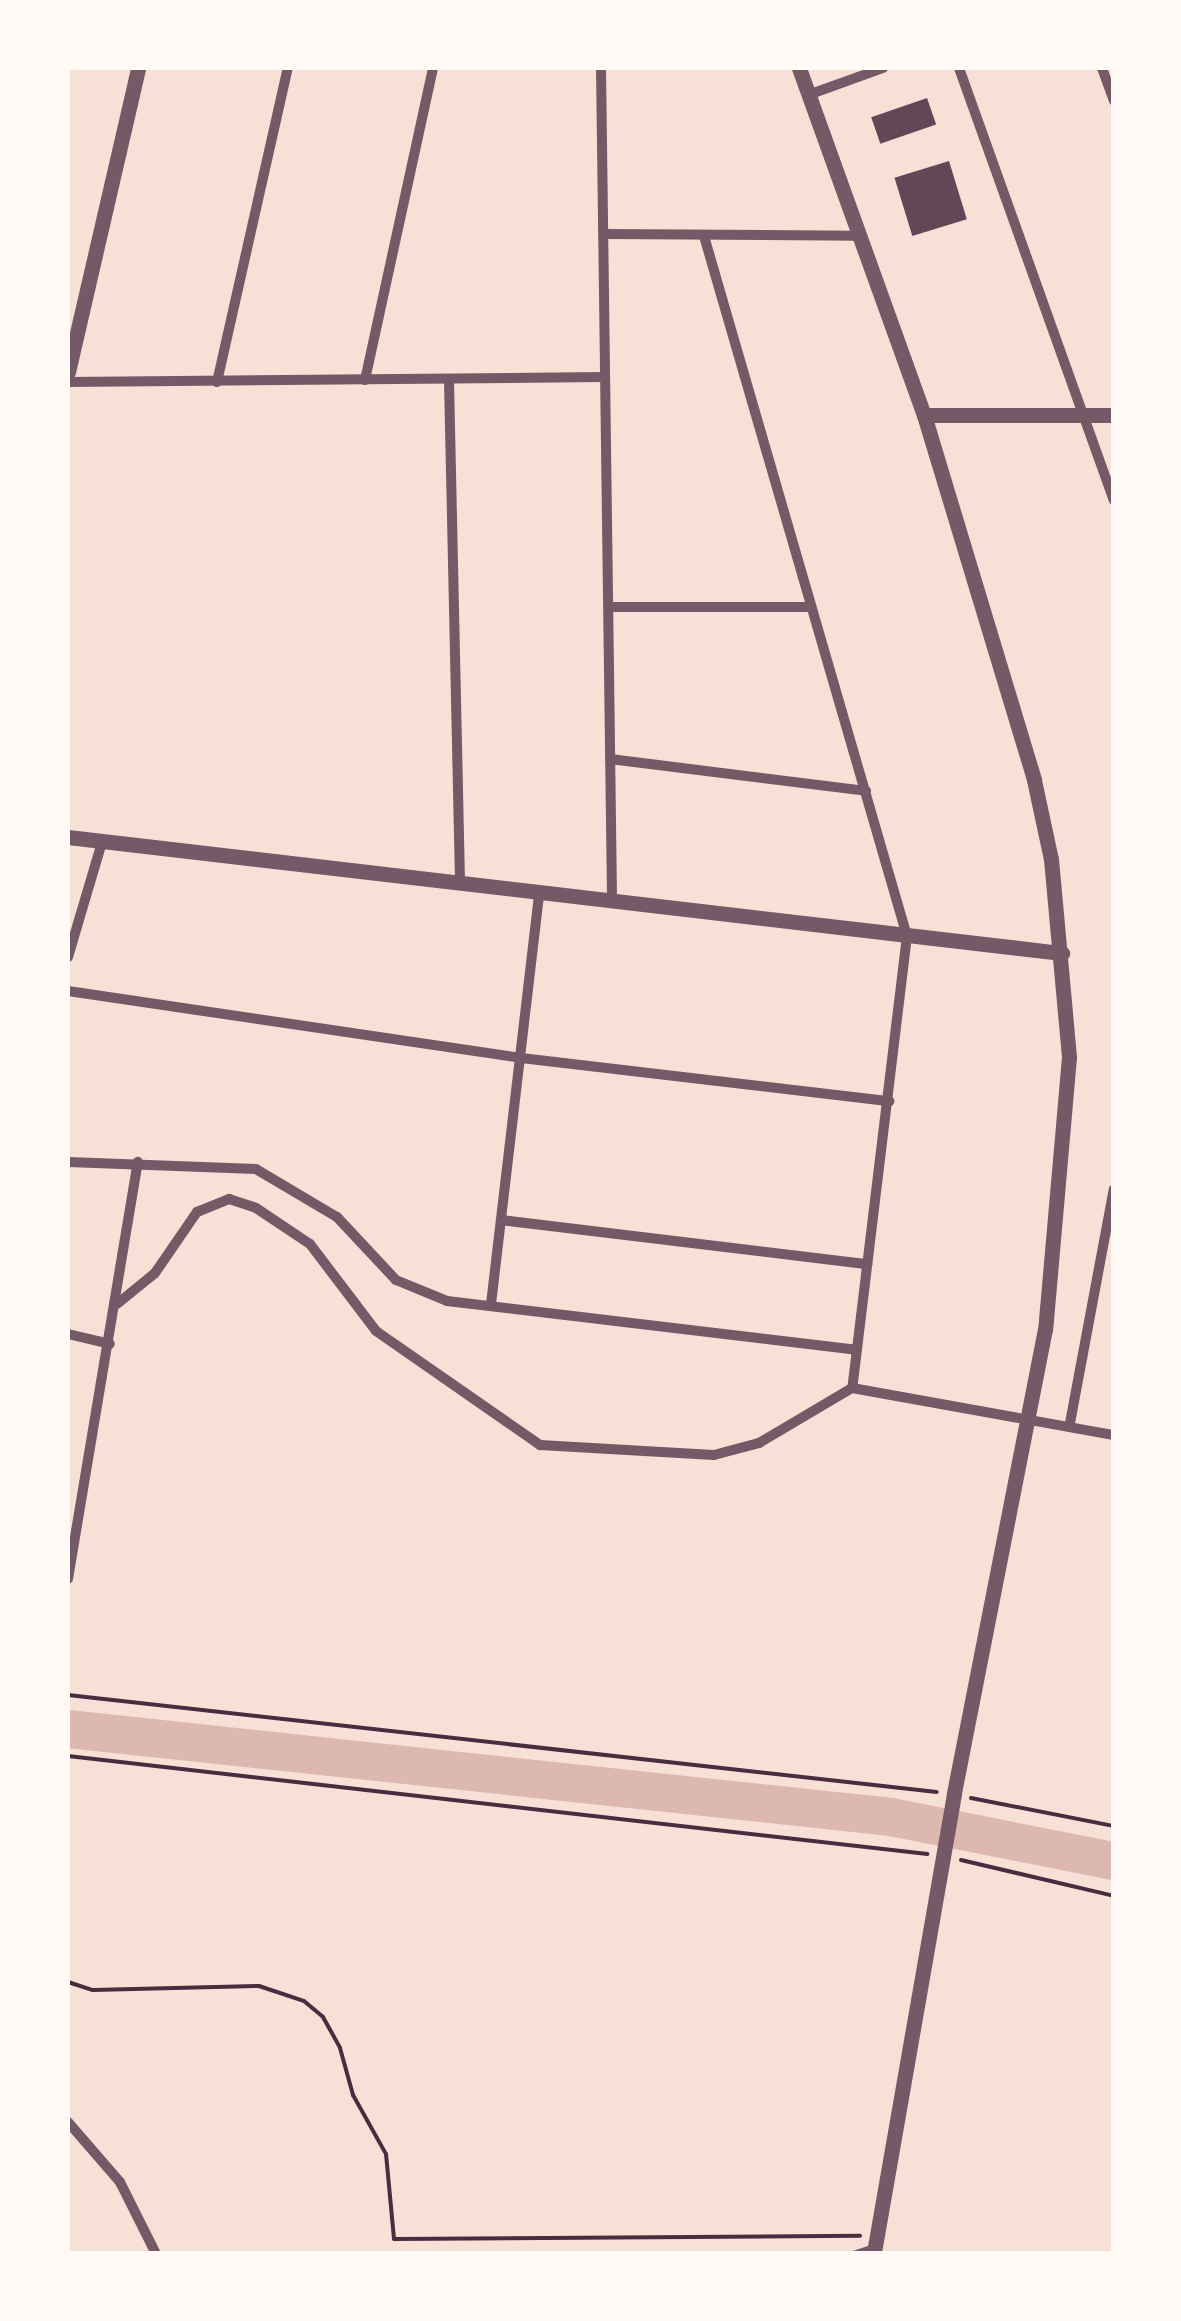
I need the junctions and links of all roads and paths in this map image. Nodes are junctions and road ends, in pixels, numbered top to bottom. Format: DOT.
graph roads {
  1 [pos="138,68"];
  2 [pos="288,68"];
  3 [pos="433,68"];
  4 [pos="601,68"];
  5 [pos="799,68"];
  6 [pos="883,68"];
  7 [pos="959,68"];
  8 [pos="1102,68"];
  9 [pos="808,94"];
  10 [pos="1114,101"];
  11 [pos="604,234"];
  12 [pos="704,236"];
  13 [pos="858,236"];
  14 [pos="68,372"];
  15 [pos="604,378"];
  16 [pos="365,380"];
  17 [pos="449,381"];
  18 [pos="68,382"];
  19 [pos="217,382"];
  20 [pos="924,415"];
  21 [pos="1083,415"];
  22 [pos="1114,415"];
  23 [pos="1114,500"];
  24 [pos="610,607"];
  25 [pos="810,607"];
  26 [pos="610,760"];
  27 [pos="866,791"];
  28 [pos="68,837"];
  29 [pos="102,842"];
  30 [pos="460,882"];
  31 [pos="539,892"];
  32 [pos="612,900"];
  33 [pos="907,936"];
  34 [pos="1062,953"];
  35 [pos="68,957"];
  36 [pos="68,991"];
  37 [pos="521,1058"];
  38 [pos="889,1101"];
  39 [pos="68,1162"];
  40 [pos="138,1162"];
  41 [pos="1114,1189"];
  42 [pos="500,1220"];
  43 [pos="867,1264"];
  44 [pos="117,1304"];
  45 [pos="491,1304"];
  46 [pos="68,1334"];
  47 [pos="110,1344"];
  48 [pos="856,1350"];
  49 [pos="852,1388"];
  50 [pos="1070,1423"];
  51 [pos="1029,1424"];
  52 [pos="1114,1435"];
  53 [pos="68,1578"];
  54 [pos="68,1695"];
  55 [pos="68,1756"];
  56 [pos="954,1794"];
  57 [pos="1114,1826"];
  58 [pos="943,1855"];
  59 [pos="1114,1896"];
  60 [pos="68,1982"];
  61 [pos="68,2122"];
  62 [pos="876,2246"];
  63 [pos="156,2254"];
  64 [pos="853,2254"];
  1 -- 14 [label="street"];
  2 -- 19 [label="street"];
  3 -- 16 [label="street"];
  4 -- 11 [label="street"];
  5 -- 9 [label="street"];
  6 -- 9 [label="street"];
  7 -- 21 [label="street"];
  8 -- 10 [label="street"];
  9 -- 13 [label="street"];
  11 -- 12 [label="street"];
  11 -- 15 [label="street"];
  12 -- 13 [label="street"];
  12 -- 25 [label="street"];
  13 -- 20 [label="street"];
  15 -- 17 [label="street"];
  15 -- 24 [label="street"];
  16 -- 17 [label="street"];
  16 -- 19 [label="street"];
  17 -- 30 [label="street"];
  18 -- 19 [label="street"];
  20 -- 21 [label="street"];
  20 -- 34 [label="street"];
  21 -- 22 [label="street"];
  21 -- 23 [label="street"];
  24 -- 25 [label="street"];
  24 -- 26 [label="street"];
  25 -- 27 [label="street"];
  26 -- 27 [label="street"];
  26 -- 32 [label="street"];
  27 -- 33 [label="street"];
  28 -- 29 [label="street"];
  29 -- 30 [label="street"];
  29 -- 35 [label="street"];
  30 -- 31 [label="street"];
  31 -- 32 [label="street"];
  31 -- 37 [label="street"];
  32 -- 33 [label="street"];
  33 -- 34 [label="street"];
  33 -- 38 [label="street"];
  34 -- 51 [label="street"];
  36 -- 37 [label="street"];
  37 -- 38 [label="street"];
  37 -- 42 [label="street"];
  38 -- 43 [label="street"];
  39 -- 40 [label="street"];
  40 -- 44 [label="street"];
  40 -- 45 [label="street"];
  41 -- 50 [label="street"];
  42 -- 43 [label="street"];
  42 -- 45 [label="street"];
  43 -- 48 [label="street"];
  44 -- 47 [label="street"];
  44 -- 49 [label="street"];
  45 -- 48 [label="street"];
  46 -- 47 [label="street"];
  47 -- 53 [label="street"];
  48 -- 49 [label="street"];
  49 -- 51 [label="street"];
  50 -- 51 [label="street"];
  50 -- 52 [label="street"];
  51 -- 56 [label="street"];
  54 -- 56 [label="path"];
  55 -- 58 [label="path"];
  56 -- 57 [label="path"];
  56 -- 58 [label="street"];
  58 -- 59 [label="path"];
  58 -- 62 [label="street"];
  60 -- 62 [label="path"];
  61 -- 63 [label="street"];
  62 -- 64 [label="lane"];
}
